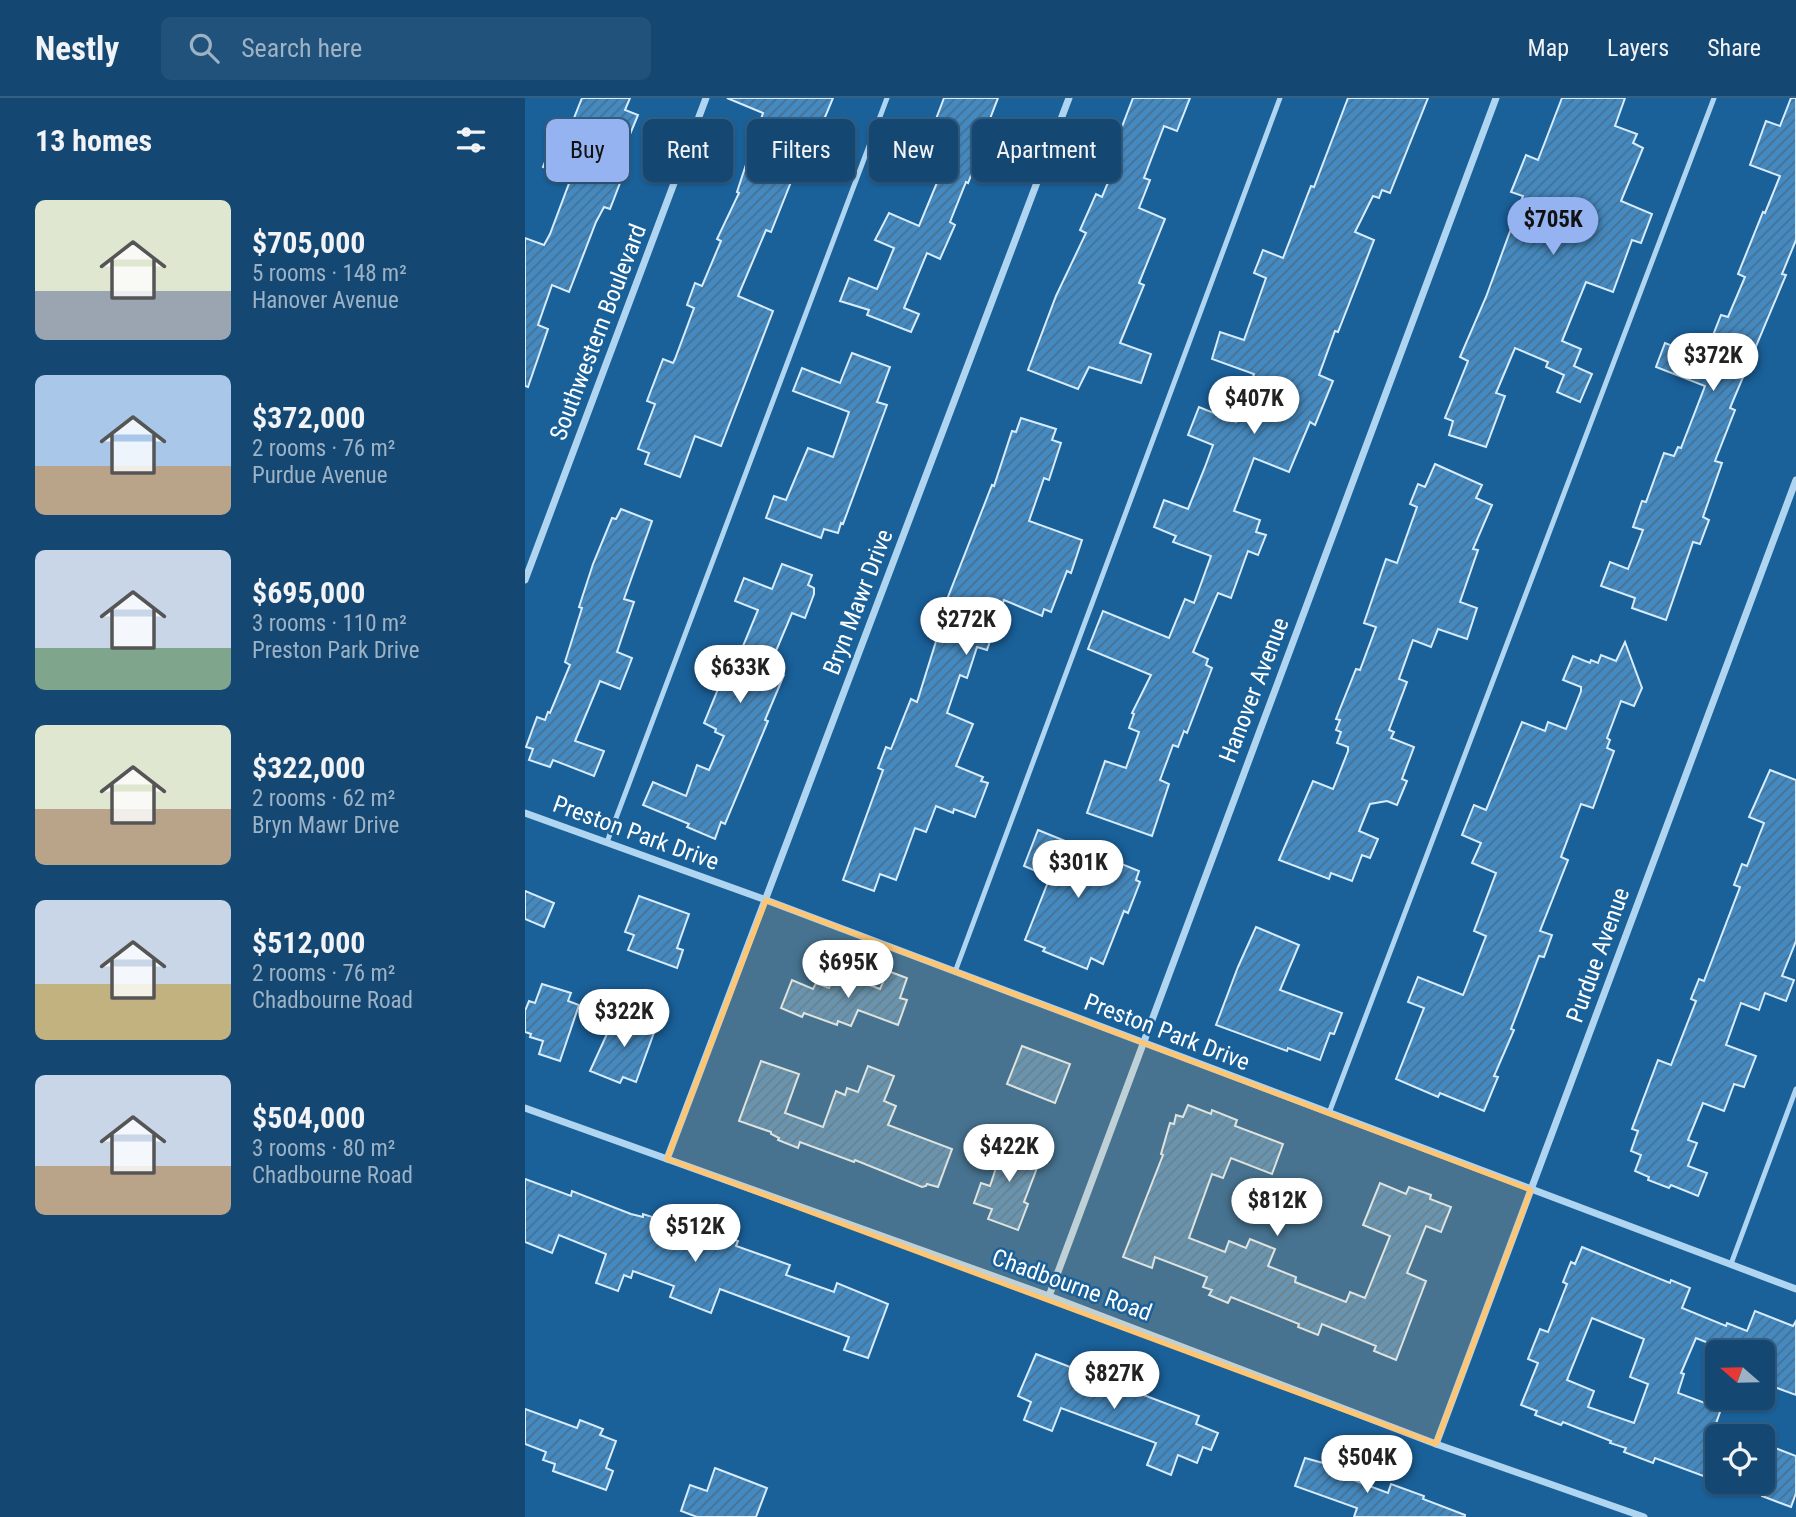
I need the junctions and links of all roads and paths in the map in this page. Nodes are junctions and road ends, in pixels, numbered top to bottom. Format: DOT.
graph roads {
  1 [pos="706,98"];
  2 [pos="887,98"];
  3 [pos="1069,98"];
  4 [pos="1280,98"];
  5 [pos="1496,98"];
  6 [pos="1714,98"];
  7 [pos="1796,480"];
  8 [pos="525,580"];
  9 [pos="525,813"];
  10 [pos="607,842"];
  11 [pos="766,900"];
  12 [pos="955,972"];
  13 [pos="1142,1044"];
  14 [pos="1796,1089"];
  15 [pos="525,1108"];
  16 [pos="1329,1113"];
  17 [pos="667,1159"];
  18 [pos="1531,1190"];
  19 [pos="1731,1264"];
  20 [pos="1796,1289"];
  21 [pos="1049,1296"];
  22 [pos="1436,1444"];
  23 [pos="1644,1517"];
  1 -- 8 [label="street, Southwestern Boulevard"];
  2 -- 10 [label="lane"];
  3 -- 11 [label="street, Bryn Mawr Drive"];
  4 -- 12 [label="lane"];
  5 -- 13 [label="street, Hanover Avenue"];
  6 -- 16 [label="lane"];
  7 -- 18 [label="street, Purdue Avenue"];
  9 -- 10 [label="street, Preston Park Drive"];
  10 -- 11 [label="street, Preston Park Drive"];
  11 -- 12 [label="street, Preston Park Drive"];
  11 -- 17 [label="street, Bryn Mawr Drive"];
  12 -- 13 [label="street, Preston Park Drive"];
  13 -- 16 [label="street, Preston Park Drive"];
  13 -- 21 [label="street, Hanover Avenue"];
  14 -- 19 [label="lane"];
  15 -- 17 [label="street, Chadbourne Road"];
  16 -- 18 [label="street, Preston Park Drive"];
  17 -- 21 [label="street, Chadbourne Road"];
  18 -- 19 [label="street, Preston Park Drive"];
  18 -- 22 [label="street, Purdue Avenue"];
  19 -- 20 [label="street, Preston Park Drive"];
  21 -- 22 [label="street, Chadbourne Road"];
  22 -- 23 [label="street, Chadbourne Road"];
}
